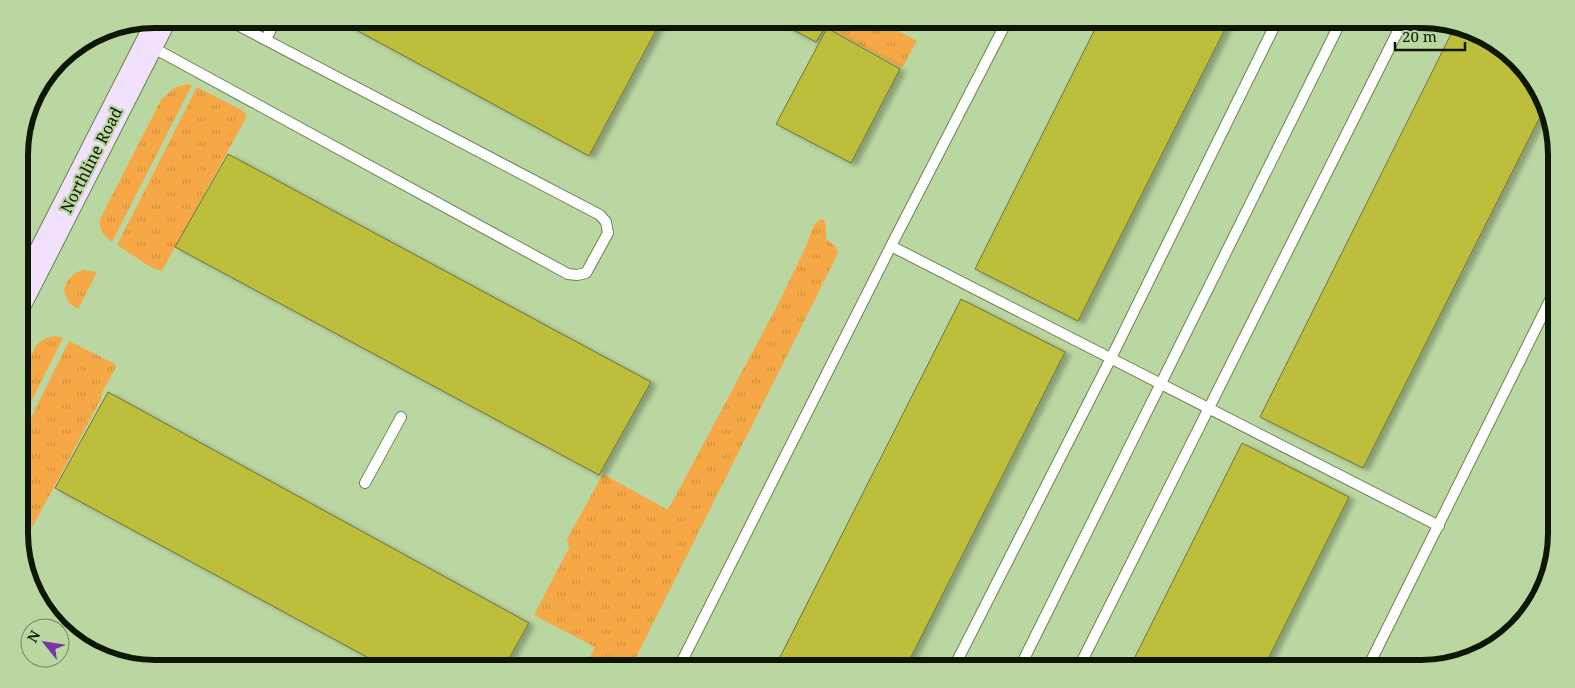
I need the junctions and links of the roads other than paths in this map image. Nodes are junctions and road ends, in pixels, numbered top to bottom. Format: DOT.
graph roads {
  1 [pos="158,28"];
  2 [pos="244,28"];
  3 [pos="272,28"];
  4 [pos="1003,28"];
  5 [pos="1274,28"];
  6 [pos="1338,28"];
  7 [pos="1399,28"];
  8 [pos="266,39"];
  9 [pos="149,45"];
  10 [pos="890,246"];
  11 [pos="28,282"];
  12 [pos="1548,304"];
  13 [pos="1111,358"];
  14 [pos="1160,384"];
  15 [pos="1208,408"];
  16 [pos="401,417"];
  17 [pos="364,483"];
  18 [pos="1439,526"];
  19 [pos="683,660"];
  20 [pos="959,660"];
  21 [pos="1023,660"];
  22 [pos="1082,660"];
  23 [pos="1372,660"];
  1 -- 9 [label="main road, Northline Road"];
  2 -- 8 [label="lane"];
  3 -- 8 [label="lane"];
  4 -- 10 [label="lane"];
  5 -- 13 [label="lane"];
  6 -- 14 [label="lane"];
  7 -- 15 [label="lane"];
  8 -- 9 [label="lane"];
  9 -- 11 [label="main road, Northline Road"];
  10 -- 13 [label="lane"];
  10 -- 19 [label="lane"];
  12 -- 18 [label="lane"];
  13 -- 14 [label="lane"];
  13 -- 20 [label="lane"];
  14 -- 15 [label="lane"];
  14 -- 21 [label="lane"];
  15 -- 18 [label="lane"];
  15 -- 22 [label="lane"];
  16 -- 17 [label="lane"];
  18 -- 23 [label="lane"];
}
